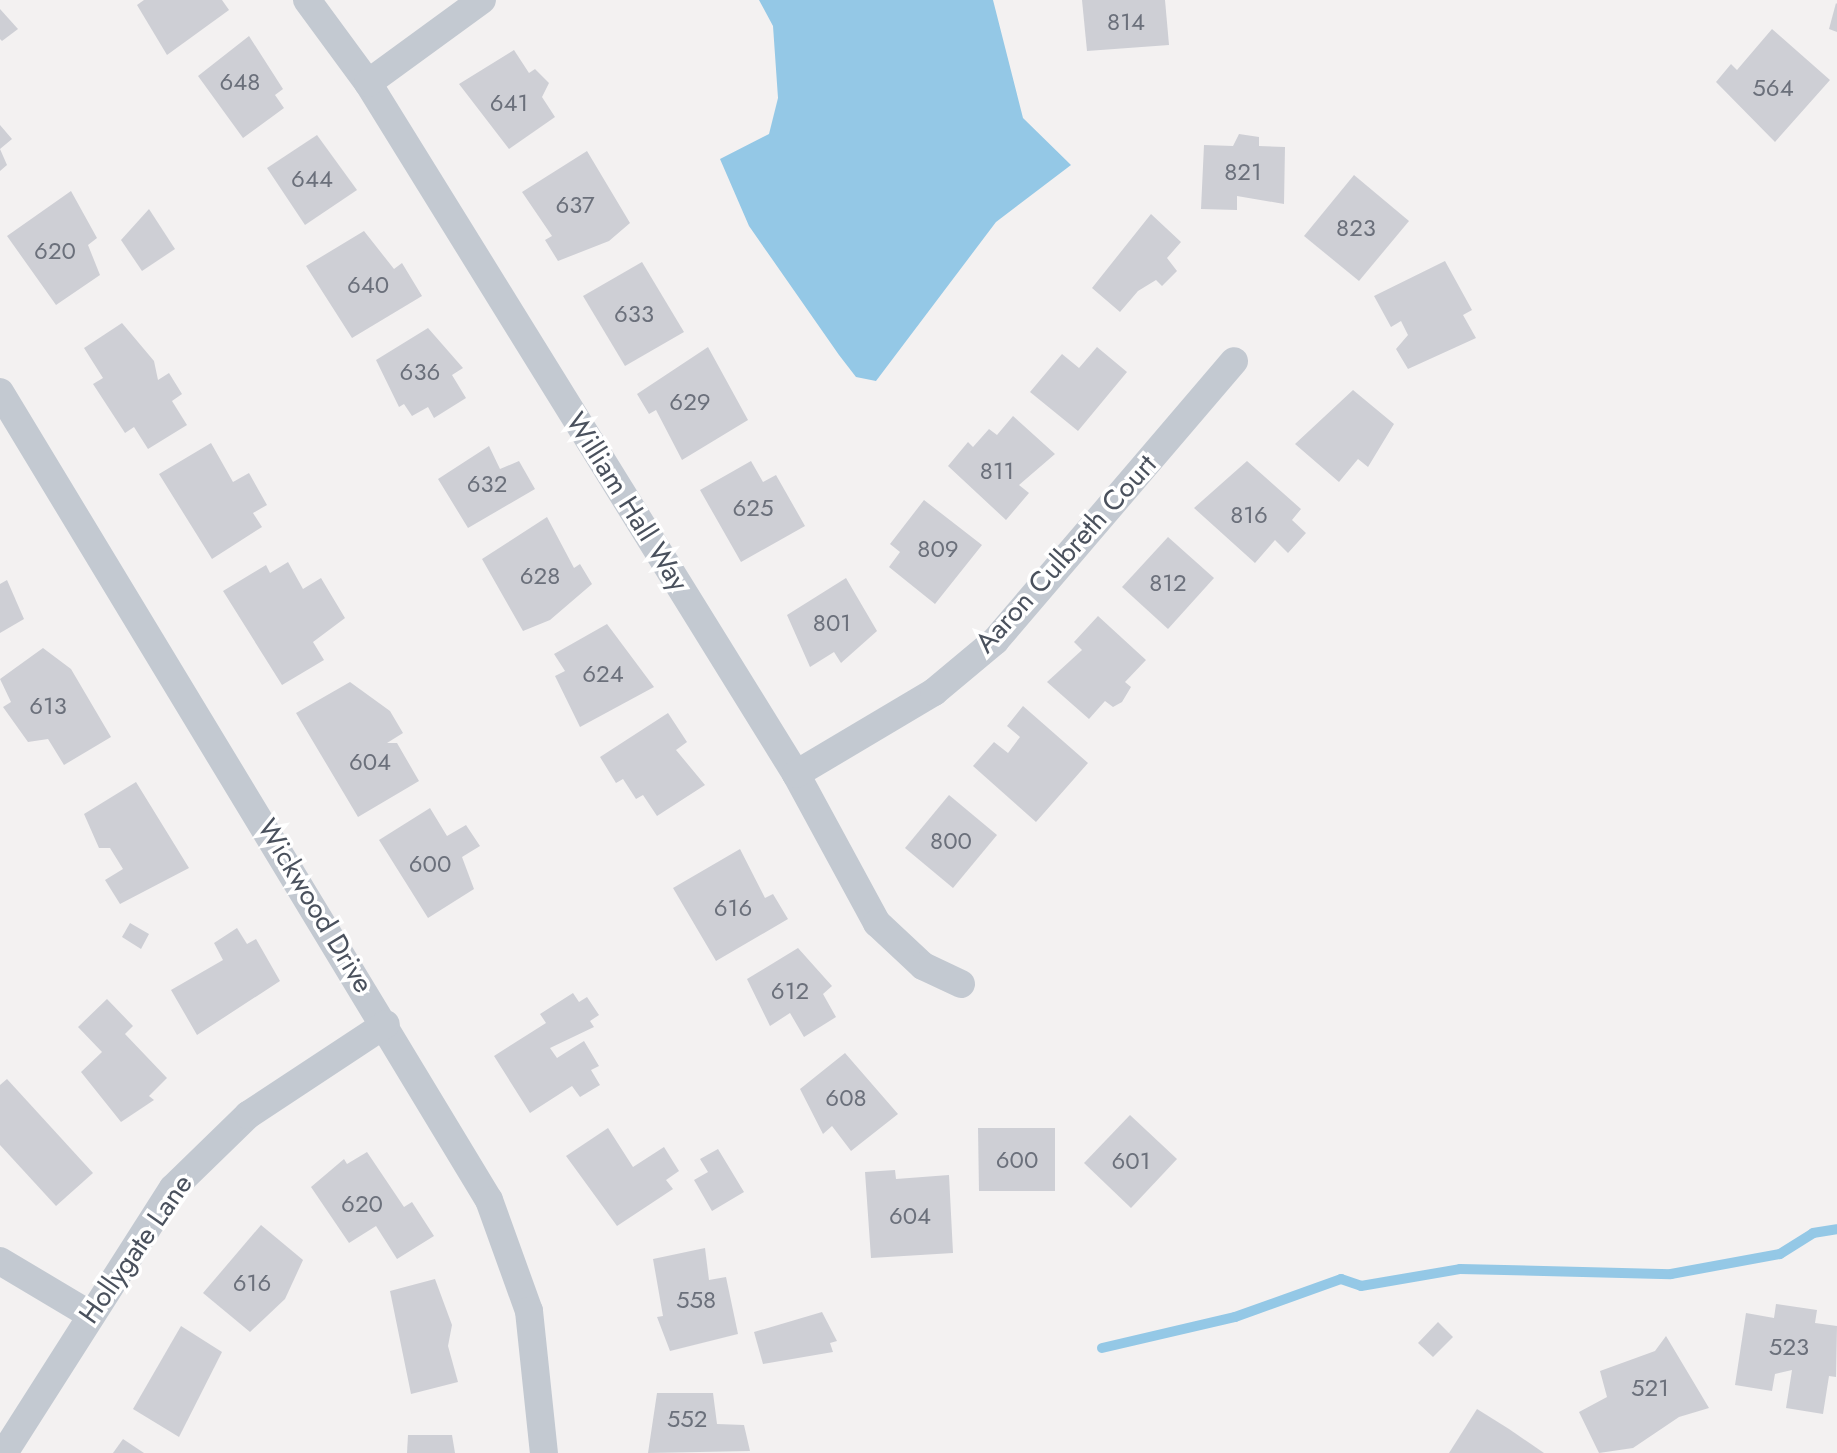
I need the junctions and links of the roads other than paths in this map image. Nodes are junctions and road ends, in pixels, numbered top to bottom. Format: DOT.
graph roads {
  1 [pos="307,0"];
  2 [pos="482,0"];
  3 [pos="368,83"];
  4 [pos="1234,361"];
  5 [pos="0,392"];
  6 [pos="796,774"];
  7 [pos="961,984"];
  8 [pos="386,1024"];
  9 [pos="0,1261"];
  10 [pos="89,1314"];
  11 [pos="4,1453"];
  12 [pos="544,1453"];
  1 -- 3 [label="street, William Hall Way"];
  2 -- 3 [label="street"];
  3 -- 6 [label="street, William Hall Way"];
  4 -- 6 [label="street, Aaron Culbreth Court"];
  5 -- 8 [label="street, Wickwood Drive"];
  6 -- 7 [label="street, William Hall Way"];
  8 -- 10 [label="street, Hollygate Lane"];
  8 -- 12 [label="street, Wickwood Drive"];
  9 -- 10 [label="street"];
  10 -- 11 [label="street, Hollygate Lane"];
}
